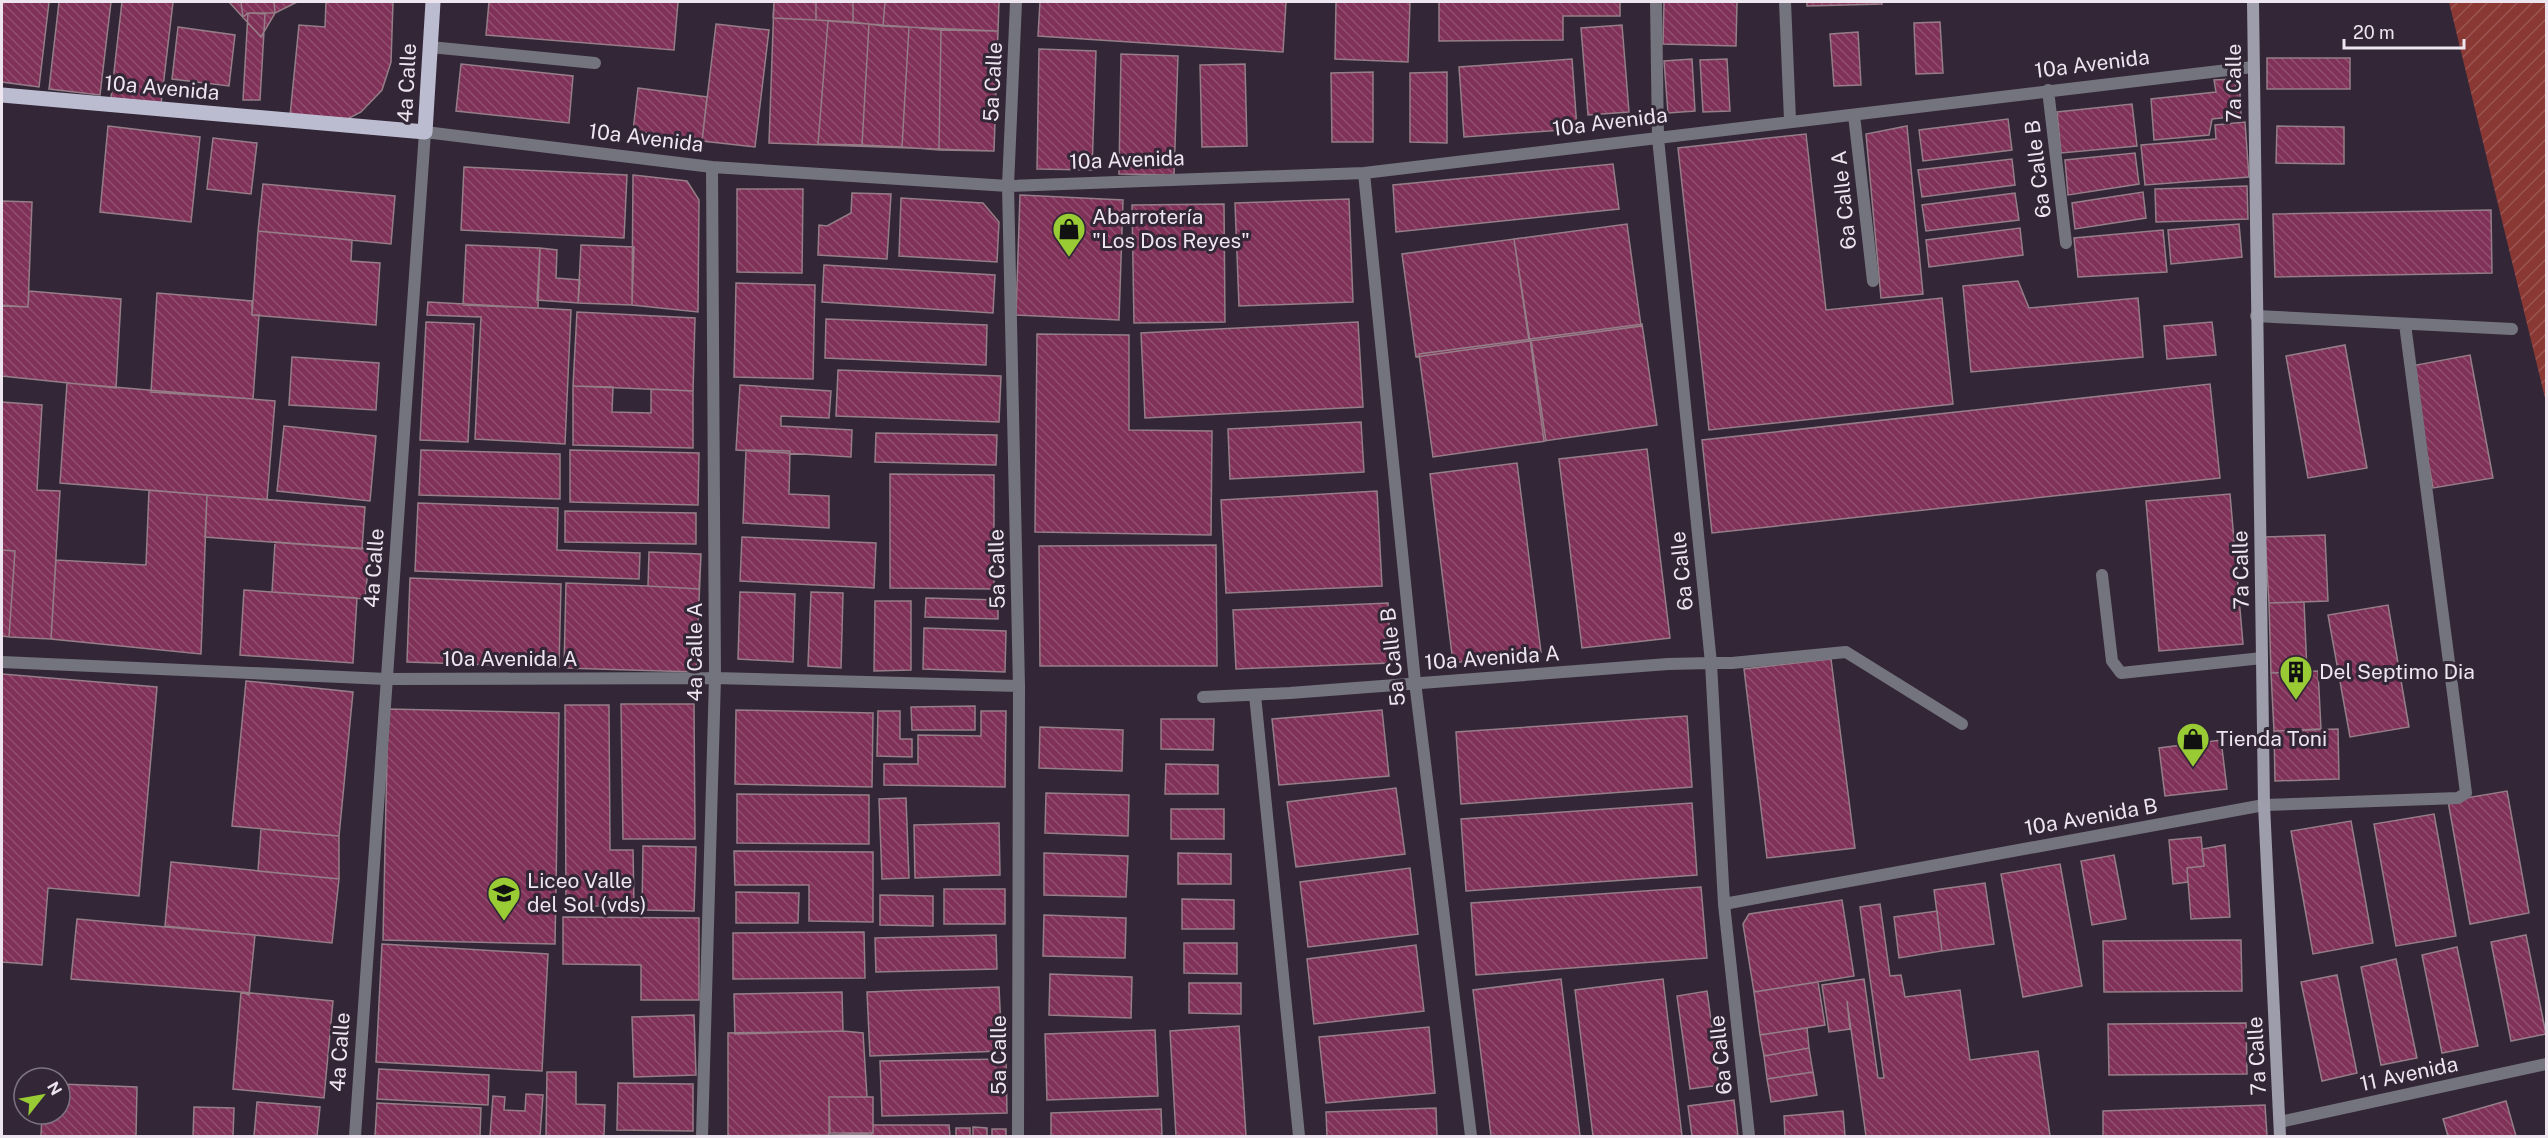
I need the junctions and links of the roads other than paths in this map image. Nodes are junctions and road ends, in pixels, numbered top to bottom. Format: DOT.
graph roads {
  1 [pos="433,2"];
  2 [pos="1016,2"];
  3 [pos="1656,2"];
  4 [pos="1785,2"];
  5 [pos="2253,2"];
  6 [pos="430,47"];
  7 [pos="595,63"];
  8 [pos="2253,67"];
  9 [pos="2048,90"];
  10 [pos="2,95"];
  11 [pos="1854,115"];
  12 [pos="1790,120"];
  13 [pos="425,132"];
  14 [pos="1658,138"];
  15 [pos="712,167"];
  16 [pos="1364,173"];
  17 [pos="1008,186"];
  18 [pos="2066,243"];
  19 [pos="1873,281"];
  20 [pos="2256,316"];
  21 [pos="2405,324"];
  22 [pos="2512,329"];
  23 [pos="2102,575"];
  24 [pos="2262,658"];
  25 [pos="2,662"];
  26 [pos="1712,663"];
  27 [pos="716,678"];
  28 [pos="387,679"];
  29 [pos="1415,682"];
  30 [pos="1019,686"];
  31 [pos="1256,695"];
  32 [pos="1203,697"];
  33 [pos="1962,724"];
  34 [pos="2264,805"];
  35 [pos="1724,904"];
  36 [pos="2547,1064"];
  37 [pos="2280,1122"];
  38 [pos="355,1137"];
  39 [pos="702,1137"];
  40 [pos="1018,1137"];
  41 [pos="1299,1137"];
  42 [pos="1471,1137"];
  43 [pos="1749,1137"];
  44 [pos="2280,1137"];
  1 -- 6 [label="main road, 4a Calle"];
  2 -- 17 [label="street, 5a Calle"];
  3 -- 14 [label="street, 6a Calle"];
  4 -- 12 [label="street"];
  5 -- 8 [label="main road, 7a Calle"];
  6 -- 7 [label="street"];
  6 -- 13 [label="main road, 4a Calle"];
  8 -- 9 [label="street, 10a Avenida"];
  8 -- 20 [label="main road, 7a Calle"];
  9 -- 11 [label="street, 10a Avenida"];
  9 -- 18 [label="street, 6a Calle B"];
  10 -- 13 [label="main road, 10a Avenida"];
  11 -- 12 [label="street, 10a Avenida"];
  11 -- 19 [label="street, 6a Calle A"];
  12 -- 14 [label="street, 10a Avenida"];
  13 -- 15 [label="street, 10a Avenida"];
  13 -- 28 [label="street, 4a Calle"];
  14 -- 16 [label="street, 10a Avenida"];
  14 -- 26 [label="street, 6a Calle"];
  15 -- 17 [label="street, 10a Avenida"];
  15 -- 27 [label="street, 4a Calle A"];
  16 -- 17 [label="street, 10a Avenida"];
  16 -- 29 [label="street, 5a Calle B"];
  17 -- 30 [label="street, 5a Calle"];
  20 -- 21 [label="street"];
  20 -- 24 [label="main road, 7a Calle"];
  21 -- 22 [label="street"];
  21 -- 34 [label="street, 10a Avenida B"];
  23 -- 24 [label="street"];
  24 -- 34 [label="main road, 7a Calle"];
  25 -- 28 [label="street, 10a Avenida A"];
  26 -- 29 [label="street, 10a Avenida A"];
  26 -- 33 [label="street, 10a Avenida A"];
  26 -- 35 [label="street, 6a Calle"];
  27 -- 28 [label="street, 10a Avenida A"];
  27 -- 30 [label="street, 10a Avenida A"];
  27 -- 39 [label="street, 4a Calle A"];
  28 -- 38 [label="street, 4a Calle"];
  29 -- 31 [label="street, 10a Avenida A"];
  29 -- 42 [label="street, 5a Calle B"];
  30 -- 40 [label="street, 5a Calle"];
  31 -- 32 [label="street, 10a Avenida A"];
  31 -- 41 [label="street"];
  34 -- 35 [label="street, 10a Avenida B"];
  34 -- 37 [label="main road, 7a Calle"];
  35 -- 43 [label="street, 6a Calle"];
  36 -- 37 [label="street, 11 Avenida"];
  37 -- 44 [label="main road, 7a Calle"];
}
